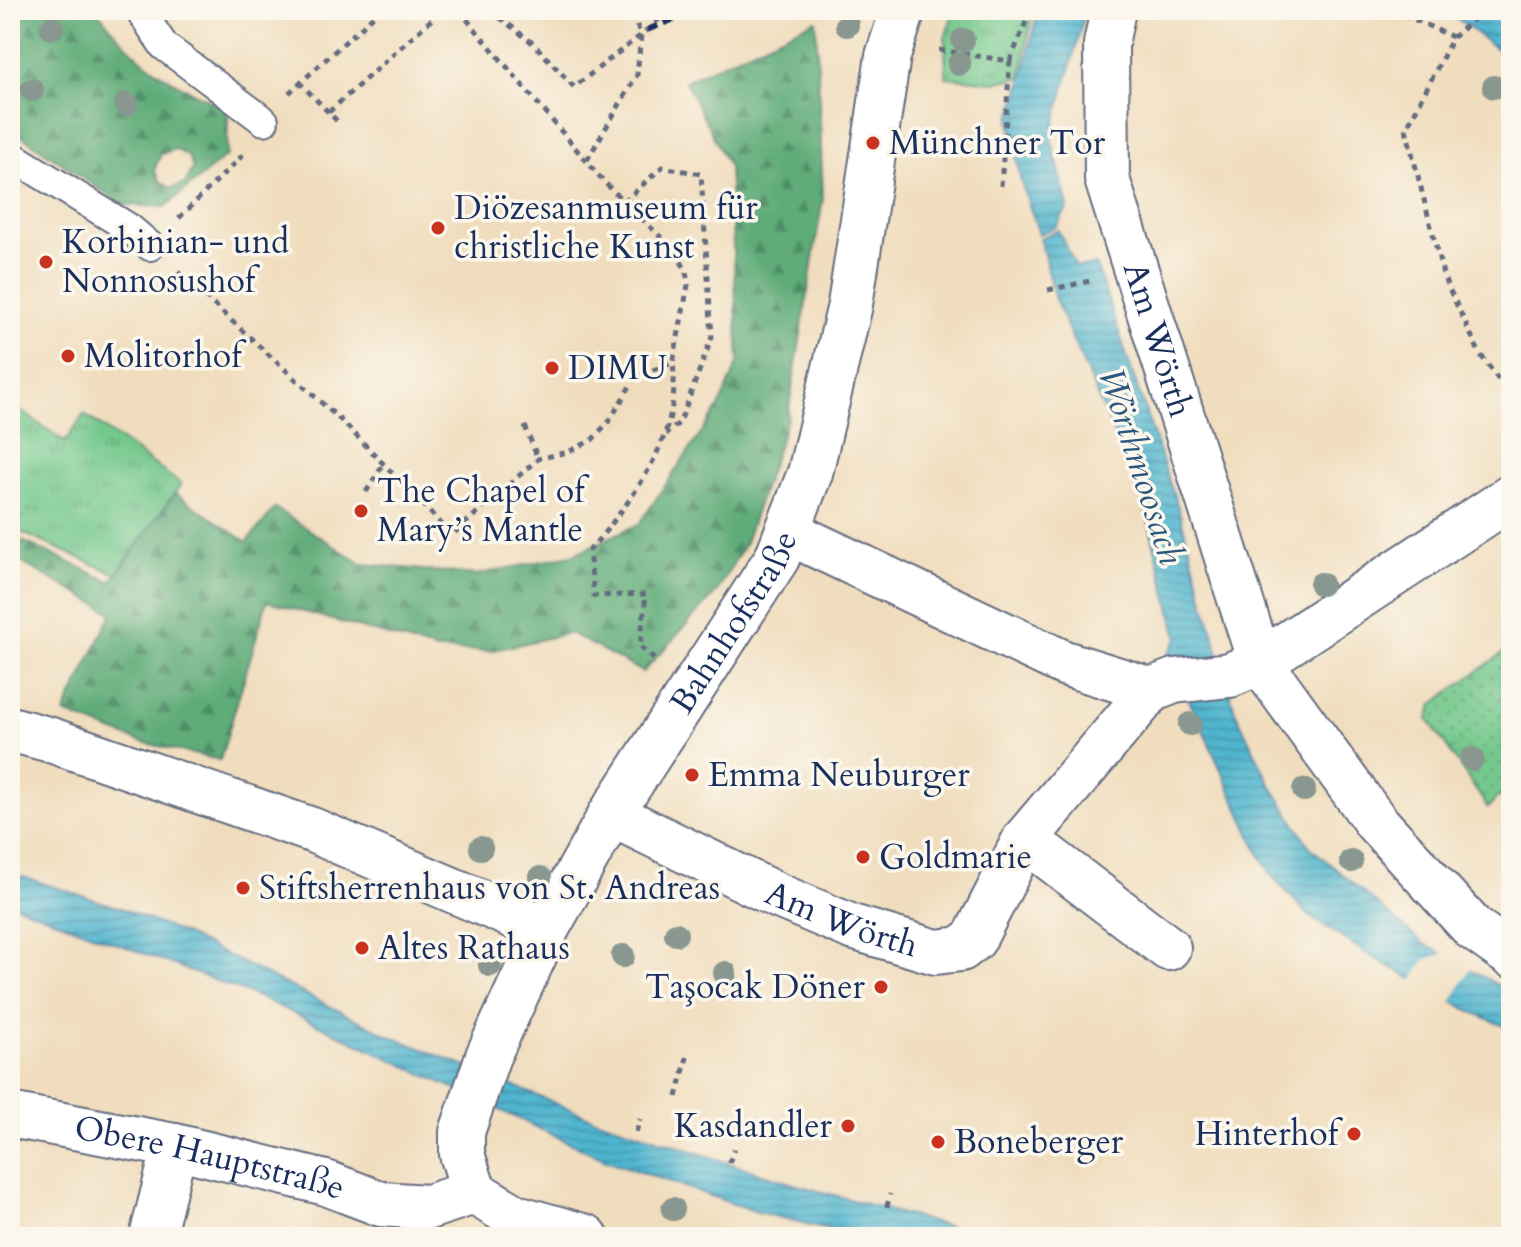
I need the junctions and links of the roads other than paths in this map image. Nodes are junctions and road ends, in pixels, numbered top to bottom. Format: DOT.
graph roads {
  1 [pos="140,10"];
  2 [pos="903,10"];
  3 [pos="1113,10"];
  4 [pos="264,121"];
  5 [pos="10,155"];
  6 [pos="150,246"];
  7 [pos="1511,497"];
  8 [pos="788,532"];
  9 [pos="1245,669"];
  10 [pos="1163,686"];
  11 [pos="10,729"];
  12 [pos="611,814"];
  13 [pos="1025,839"];
  14 [pos="546,930"];
  15 [pos="1168,948"];
  16 [pos="1511,955"];
  17 [pos="10,1115"];
  18 [pos="175,1146"];
  19 [pos="474,1192"];
  20 [pos="152,1237"];
  21 [pos="586,1237"];
  1 -- 4 [label="lane"];
  2 -- 8 [label="street, Bahnhofstraße"];
  3 -- 9 [label="street, Am Wörth"];
  5 -- 6 [label="lane"];
  7 -- 9 [label="street"];
  8 -- 10 [label="street"];
  8 -- 12 [label="street, Bahnhofstraße"];
  9 -- 10 [label="street"];
  9 -- 16 [label="street, Am Wörth"];
  10 -- 13 [label="street, Am Wörth"];
  11 -- 14 [label="street"];
  12 -- 13 [label="street, Am Wörth"];
  12 -- 14 [label="street, Bahnhofstraße"];
  13 -- 15 [label="street"];
  14 -- 19 [label="street, Bahnhofstraße"];
  17 -- 18 [label="street, Obere Hauptstraße"];
  18 -- 19 [label="street, Obere Hauptstraße"];
  18 -- 20 [label="street"];
  19 -- 21 [label="street"];
}
